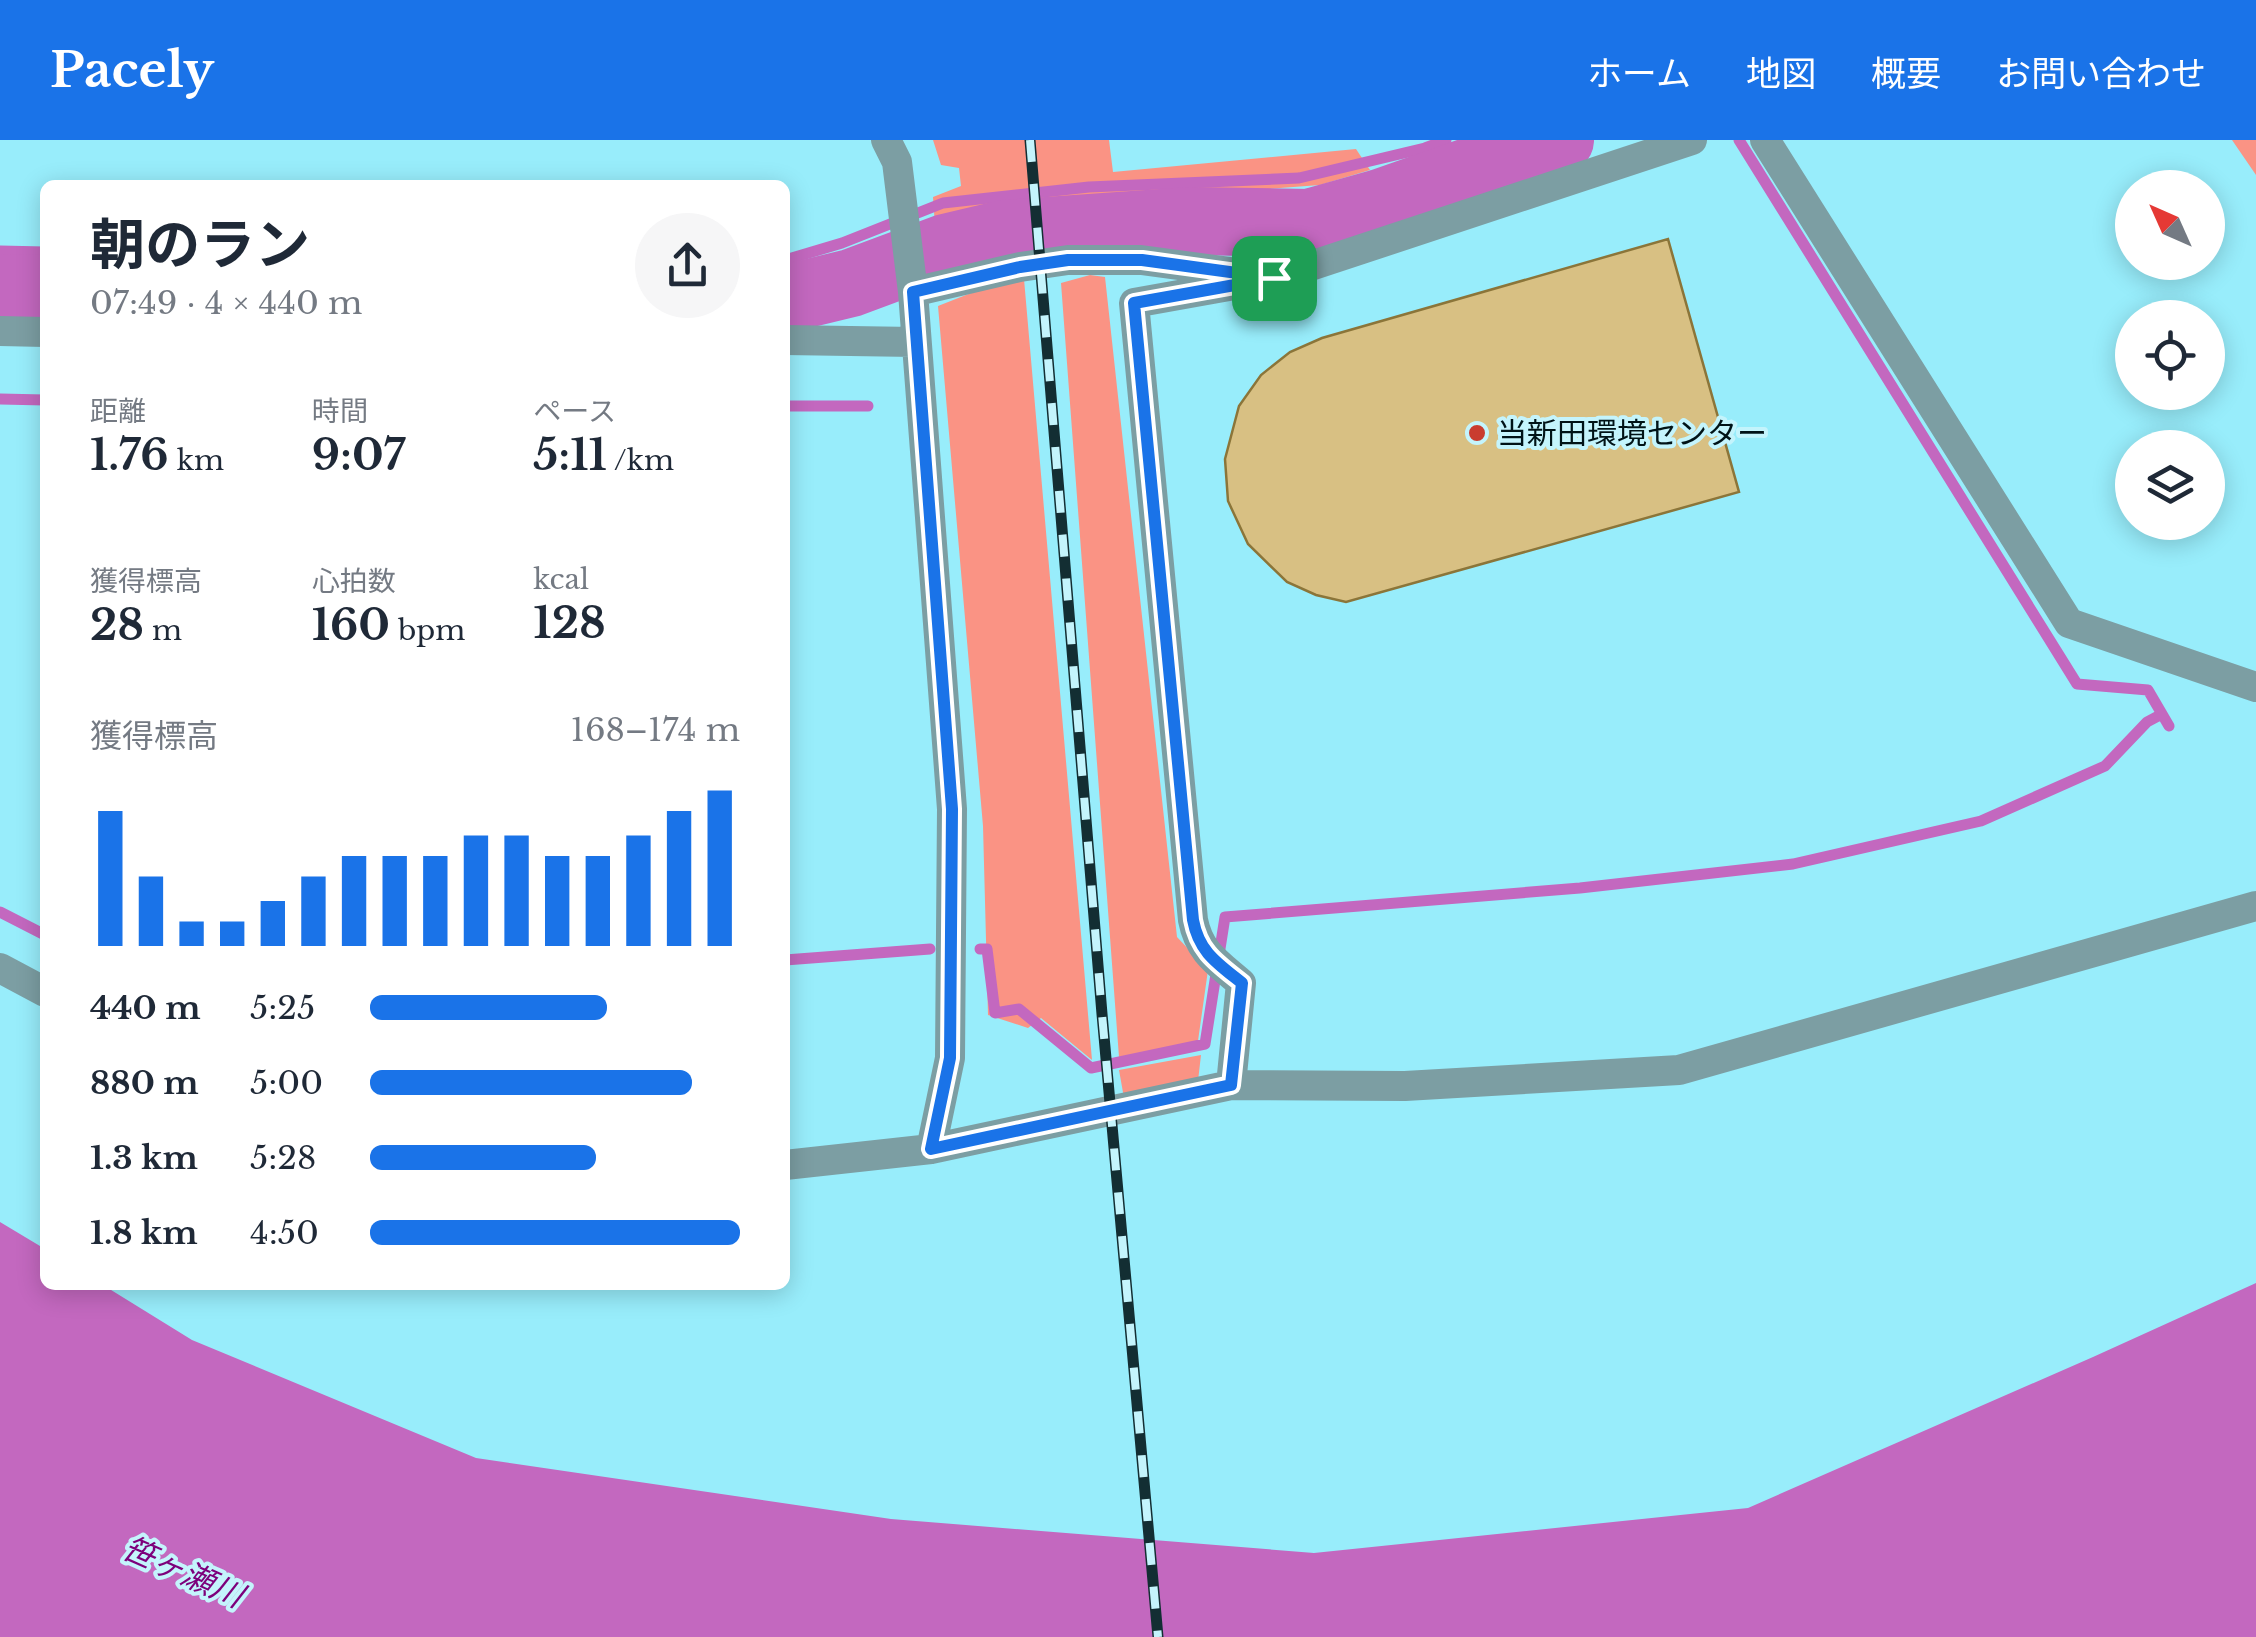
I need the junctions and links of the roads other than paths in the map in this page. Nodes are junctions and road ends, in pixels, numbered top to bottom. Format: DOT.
graph roads {
  1 [pos="886,140"];
  2 [pos="1692,140"];
  3 [pos="1765,140"];
  4 [pos="1274,278"];
  5 [pos="912,287"];
  6 [pos="0,331"];
  7 [pos="40,332"];
  8 [pos="790,340"];
  9 [pos="916,342"];
  10 [pos="2256,687"];
  11 [pos="2256,906"];
  12 [pos="0,968"];
  13 [pos="40,989"];
  14 [pos="1231,1085"];
  15 [pos="931,1149"];
  16 [pos="790,1164"];
  1 -- 5 [label="street"];
  2 -- 4 [label="street"];
  3 -- 10 [label="street"];
  4 -- 5 [label="street"];
  4 -- 14 [label="street"];
  5 -- 9 [label="street"];
  6 -- 7 [label="street"];
  8 -- 9 [label="street"];
  9 -- 15 [label="street"];
  11 -- 14 [label="street"];
  12 -- 13 [label="street"];
  14 -- 15 [label="street"];
  15 -- 16 [label="street"];
}
